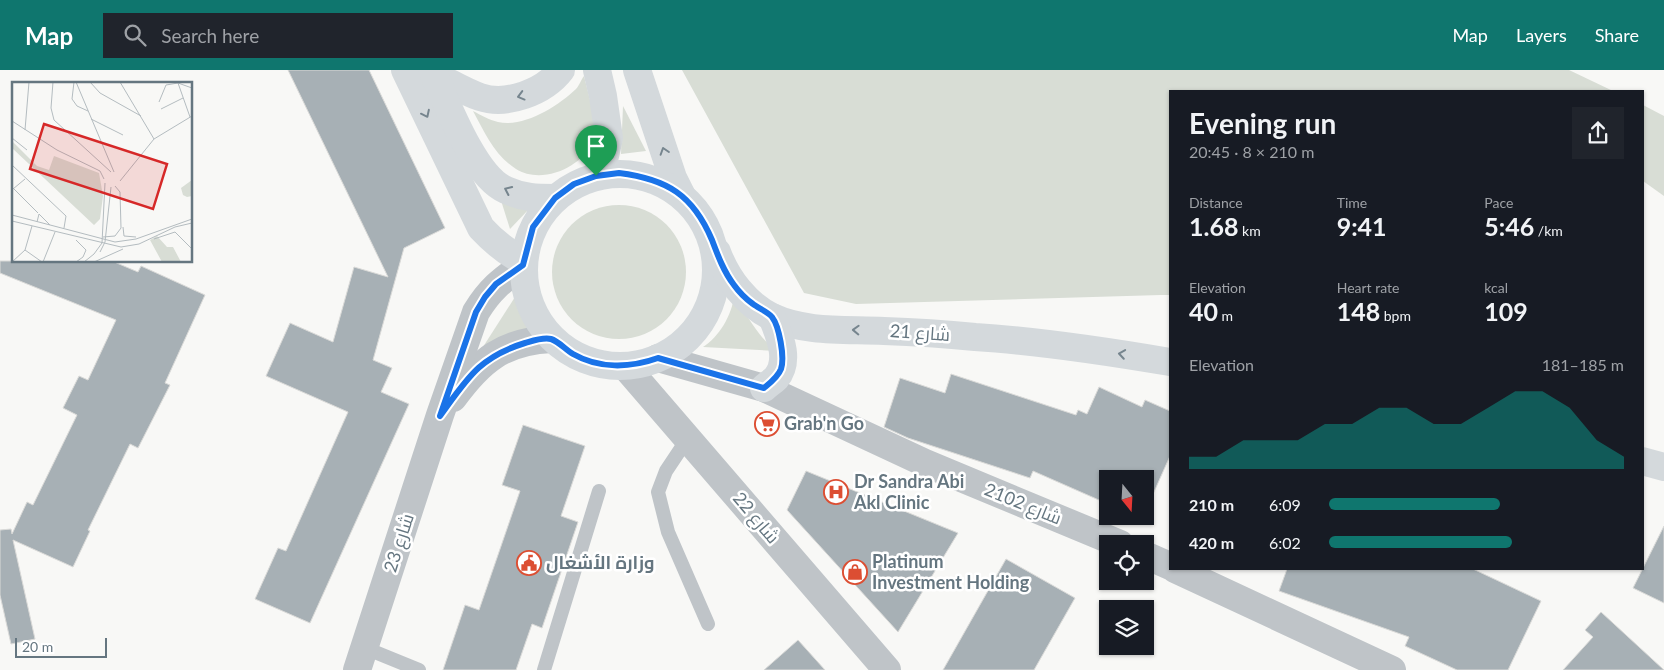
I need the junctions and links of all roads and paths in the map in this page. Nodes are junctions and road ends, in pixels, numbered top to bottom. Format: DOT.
graph roads {
  1 [pos="405,70"];
  2 [pos="561,70"];
  3 [pos="597,70"];
  4 [pos="637,70"];
  5 [pos="433,73"];
  6 [pos="596,176"];
  7 [pos="682,196"];
  8 [pos="555,198"];
  9 [pos="711,239"];
  10 [pos="523,263"];
  11 [pos="772,317"];
  12 [pos="552,339"];
  13 [pos="658,358"];
  14 [pos="1169,362"];
  15 [pos="625,366"];
  16 [pos="764,388"];
  17 [pos="440,416"];
  18 [pos="688,438"];
  19 [pos="1644,462"];
  20 [pos="1664,467"];
  21 [pos="599,491"];
  22 [pos="1099,535"];
  23 [pos="1154,559"];
  24 [pos="1169,566"];
  25 [pos="1177,570"];
  26 [pos="708,624"];
  27 [pos="361,659"];
  28 [pos="419,670"];
  29 [pos="544,670"];
  30 [pos="887,670"];
  31 [pos="1392,670"];
  1 -- 10 [label="main road, one-way"];
  2 -- 5 [label="main road, one-way"];
  3 -- 6 [label="main road"];
  7 -- 4 [label="main road, one-way"];
  8 -- 5 [label="main road, one-way"];
  6 -- 7 [label="main road"];
  6 -- 8 [label="main road"];
  7 -- 9 [label="main road"];
  8 -- 10 [label="main road"];
  9 -- 11 [label="main road, شارع 21"];
  9 -- 13 [label="main road"];
  10 -- 12 [label="main road"];
  10 -- 17 [label="street, شارع 23"];
  14 -- 11 [label="main road, شارع 21, one-way"];
  11 -- 16 [label="main road"];
  12 -- 15 [label="main road"];
  12 -- 17 [label="street"];
  13 -- 15 [label="main road"];
  13 -- 16 [label="street, شارع 2102"];
  15 -- 18 [label="street, شارع 22"];
  16 -- 22 [label="street, شارع 2102"];
  17 -- 27 [label="street, شارع 23"];
  18 -- 26 [label="lane"];
  18 -- 30 [label="street, شارع 22"];
  19 -- 20 [label="main road"];
  21 -- 29 [label="lane"];
  23 -- 24 [label="street"];
  25 -- 31 [label="street"];
  27 -- 28 [label="lane"];
}
